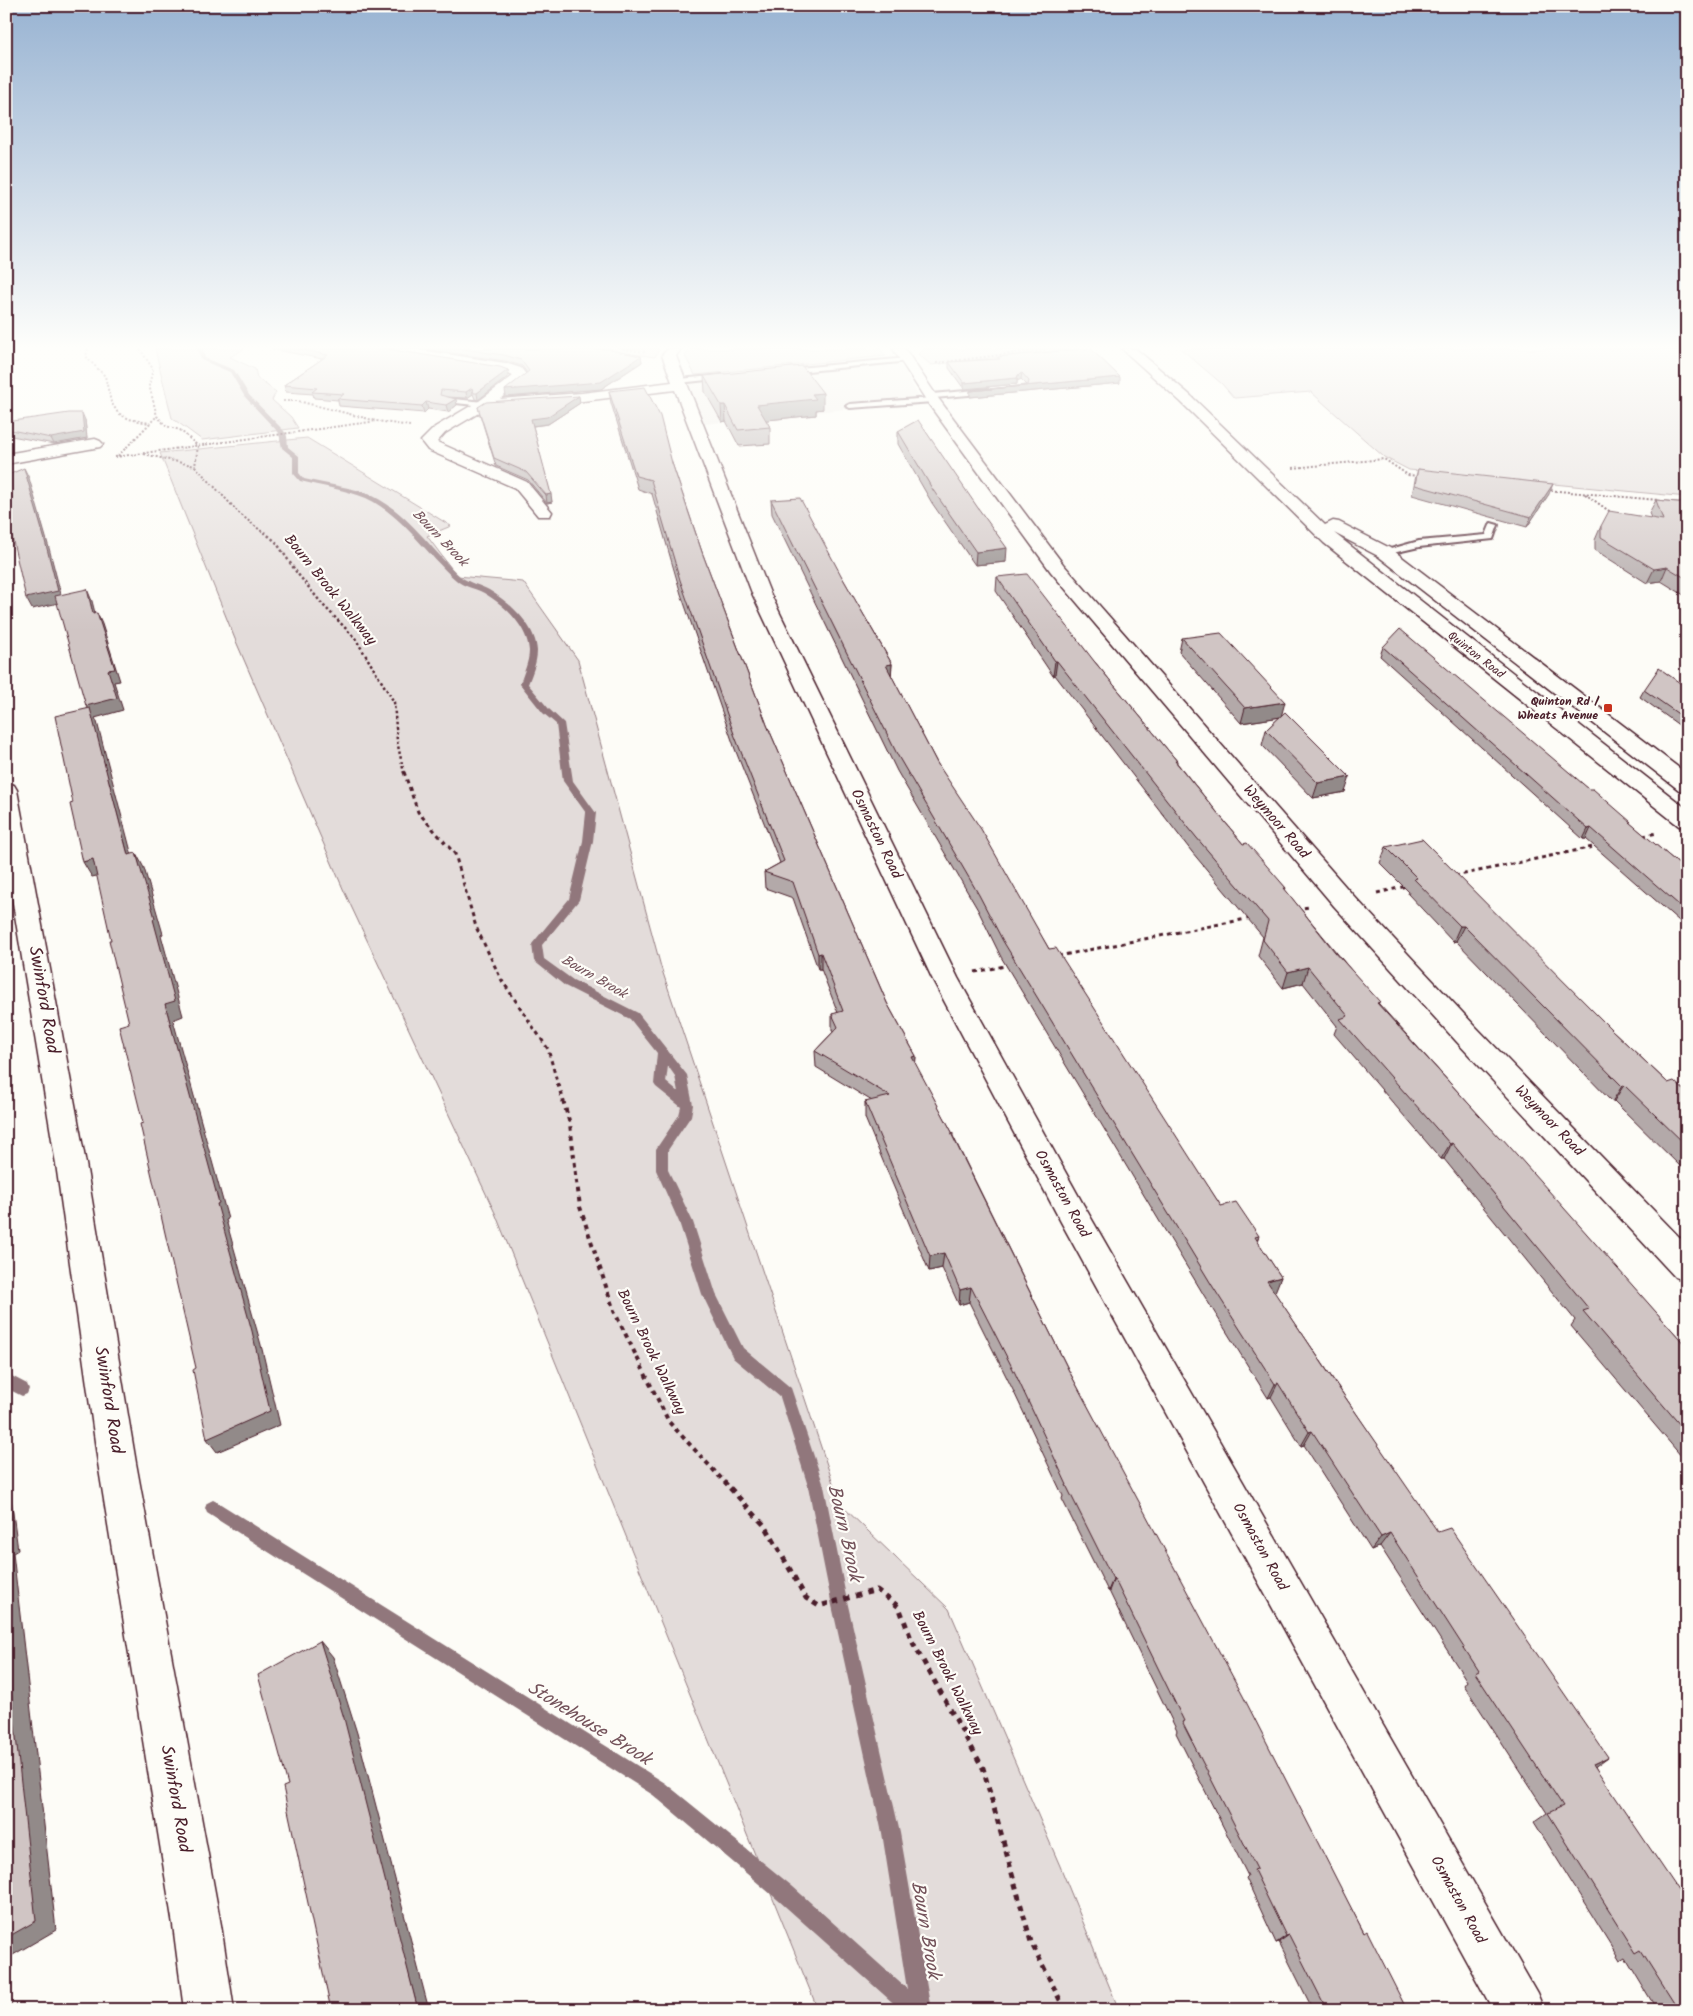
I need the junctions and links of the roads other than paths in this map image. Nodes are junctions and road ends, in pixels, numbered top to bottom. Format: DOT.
graph roads {
  1 [pos="431,443"];
  2 [pos="703,443"];
  3 [pos="965,443"];
  4 [pos="1231,443"];
  5 [pos="95,444"];
  6 [pos="6,459"];
  7 [pos="1292,504"];
  8 [pos="544,512"];
  9 [pos="1494,525"];
  10 [pos="1384,552"];
  11 [pos="1687,785"];
  12 [pos="6,790"];
  13 [pos="1687,821"];
  14 [pos="1687,1267"];
  15 [pos="209,2010"];
  16 [pos="1520,2010"];
  1 -- 8 [label="street"];
  2 -- 16 [label="street, Osmaston Road"];
  3 -- 14 [label="street, Weymoor Road"];
  4 -- 7 [label="street, Quinton Road"];
  5 -- 6 [label="street"];
  7 -- 10 [label="street, Quinton Road"];
  7 -- 13 [label="street, Quinton Road"];
  9 -- 10 [label="lane"];
  10 -- 11 [label="street, Quinton Road"];
  12 -- 15 [label="street, Swinford Road"];
}
